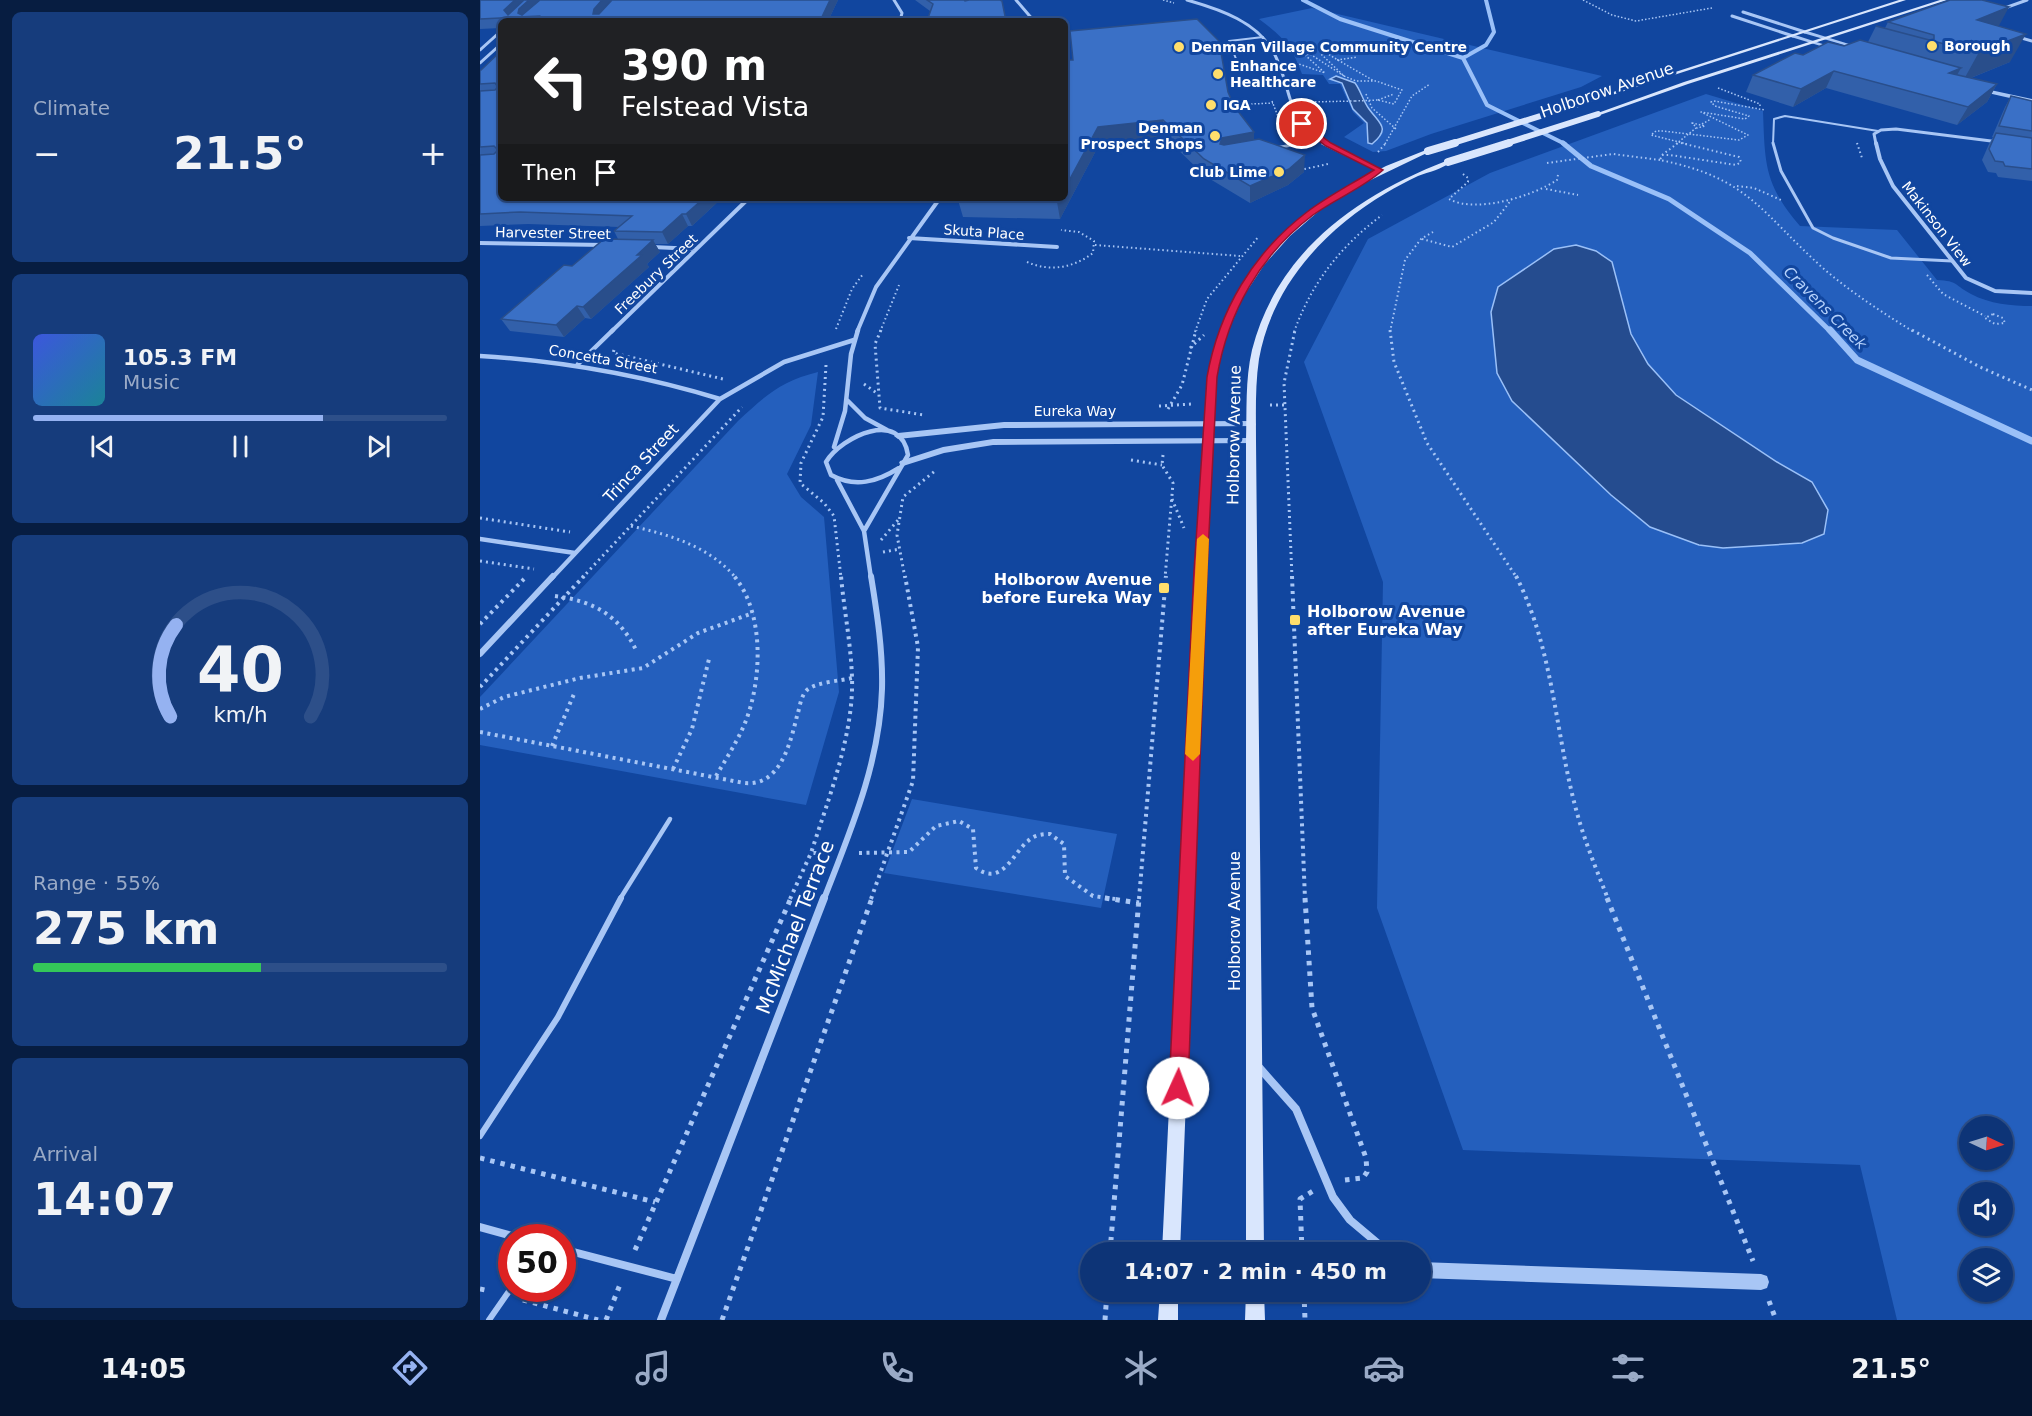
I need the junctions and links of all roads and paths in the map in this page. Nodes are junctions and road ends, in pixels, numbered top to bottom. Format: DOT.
graph roads {
  1 [pos="894,0"];
  2 [pos="1016,0"];
  3 [pos="1187,0"];
  4 [pos="1583,0"];
  5 [pos="1904,0"];
  6 [pos="1945,0"];
  7 [pos="2027,0"];
  8 [pos="1712,8"];
  9 [pos="1995,11"];
  10 [pos="1743,12"];
  11 [pos="1732,16"];
  12 [pos="901,18"];
  13 [pos="1031,18"];
  14 [pos="1805,32"];
  15 [pos="498,34"];
  16 [pos="2010,34"];
  17 [pos="1793,36"];
  18 [pos="1263,37"];
  19 [pos="1829,39"];
  20 [pos="2032,41"];
  21 [pos="1816,43"];
  22 [pos="498,45"];
  23 [pos="498,47"];
  24 [pos="481,48"];
  25 [pos="1288,48"];
  26 [pos="1863,49"];
  27 [pos="1310,54"];
  28 [pos="1861,56"];
  29 [pos="1357,57"];
  30 [pos="1337,60"];
  31 [pos="1329,61"];
  32 [pos="1322,62"];
  33 [pos="480,63"];
  34 [pos="1296,63"];
  35 [pos="1314,63"];
  36 [pos="1279,64"];
  37 [pos="1304,65"];
  38 [pos="1298,67"];
  39 [pos="1344,76"];
  40 [pos="1375,81"];
  41 [pos="1978,82"];
  42 [pos="1430,84"];
  43 [pos="1713,87"];
  44 [pos="1397,88"];
  45 [pos="1973,88"];
  46 [pos="1366,94"];
  47 [pos="1394,94"];
  48 [pos="2032,95"];
  49 [pos="1399,96"];
  50 [pos="1740,97"];
  51 [pos="1378,100"];
  52 [pos="2032,101"];
  53 [pos="1308,102"];
  54 [pos="1290,103"];
  55 [pos="1731,104"];
  56 [pos="1725,108"];
  57 [pos="1759,108"];
  58 [pos="1313,111"];
  59 [pos="1234,114"];
  60 [pos="1717,114"];
  61 [pos="1785,116"];
  62 [pos="1711,118"];
  63 [pos="1702,124"];
  64 [pos="1696,128"];
  65 [pos="1396,129"];
  66 [pos="1878,130"];
  67 [pos="1689,135"];
  68 [pos="1320,139"];
  69 [pos="1679,142"];
  70 [pos="2010,143"];
  71 [pos="1269,149"];
  72 [pos="1387,154"];
  73 [pos="1662,155"];
  74 [pos="1660,160"];
  75 [pos="1547,163"];
  76 [pos="1308,164"];
  77 [pos="1314,167"];
  78 [pos="1379,170"];
  79 [pos="1460,173"];
  80 [pos="1558,175"];
  81 [pos="1402,181"];
  82 [pos="1736,186"];
  83 [pos="1545,189"];
  84 [pos="1578,195"];
  85 [pos="1513,198"];
  86 [pos="746,201"];
  87 [pos="938,201"];
  88 [pos="1797,201"];
  89 [pos="1389,210"];
  90 [pos="1433,232"];
  91 [pos="909,238"];
  92 [pos="1421,239"];
  93 [pos="480,243"];
  94 [pos="616,245"];
  95 [pos="1094,245"];
  96 [pos="650,247"];
  97 [pos="1057,247"];
  98 [pos="696,249"];
  99 [pos="1241,256"];
  100 [pos="1915,261"];
  101 [pos="1952,261"];
  102 [pos="903,280"];
  103 [pos="852,289"];
  104 [pos="2032,293"];
  105 [pos="1985,315"];
  106 [pos="834,333"];
  107 [pos="608,336"];
  108 [pos="854,340"];
  109 [pos="480,356"];
  110 [pos="578,364"];
  111 [pos="724,380"];
  112 [pos="2032,390"];
  113 [pos="720,399"];
  114 [pos="847,400"];
  115 [pos="1169,404"];
  116 [pos="1157,407"];
  117 [pos="933,417"];
  118 [pos="728,420"];
  119 [pos="1209,424"];
  120 [pos="1252,424"];
  121 [pos="895,434"];
  122 [pos="1208,441"];
  123 [pos="1251,441"];
  124 [pos="834,447"];
  125 [pos="1123,459"];
  126 [pos="901,466"];
  127 [pos="940,468"];
  128 [pos="837,480"];
  129 [pos="480,518"];
  130 [pos="900,518"];
  131 [pos="631,526"];
  132 [pos="864,531"];
  133 [pos="570,532"];
  134 [pos="480,539"];
  135 [pos="575,553"];
  136 [pos="868,555"];
  137 [pos="480,561"];
  138 [pos="534,569"];
  139 [pos="512,591"];
  140 [pos="536,594"];
  141 [pos="567,597"];
  142 [pos="753,613"];
  143 [pos="636,650"];
  144 [pos="480,654"];
  145 [pos="709,659"];
  146 [pos="852,678"];
  147 [pos="480,687"];
  148 [pos="574,693"];
  149 [pos="480,708"];
  150 [pos="480,732"];
  151 [pos="552,746"];
  152 [pos="673,770"];
  153 [pos="716,776"];
  154 [pos="670,819"];
  155 [pos="811,853"];
  156 [pos="1254,1062"];
  157 [pos="480,1136"];
  158 [pos="480,1158"];
  159 [pos="1363,1178"];
  160 [pos="1300,1199"];
  161 [pos="655,1202"];
  162 [pos="480,1227"];
  163 [pos="498,1232"];
  164 [pos="1111,1242"];
  165 [pos="1171,1242"];
  166 [pos="1255,1242"];
  167 [pos="1302,1242"];
  168 [pos="1376,1242"];
  169 [pos="576,1253"];
  170 [pos="628,1266"];
  171 [pos="1431,1270"];
  172 [pos="677,1279"];
  173 [pos="1761,1282"];
  174 [pos="480,1289"];
  175 [pos="498,1294"];
  176 [pos="502,1302"];
  177 [pos="530,1302"];
  178 [pos="1106,1302"];
  179 [pos="1169,1302"];
  180 [pos="1255,1302"];
  181 [pos="1304,1302"];
  182 [pos="489,1320"];
  183 [pos="598,1320"];
  184 [pos="606,1320"];
  185 [pos="661,1320"];
  186 [pos="722,1320"];
  187 [pos="1105,1320"];
  188 [pos="1168,1320"];
  189 [pos="1255,1320"];
  190 [pos="1305,1320"];
  191 [pos="1776,1320"];
  1 -- 12 [label="street"];
  2 -- 13 [label="street"];
  3 -- 18 [label="street"];
  4 -- 8 [label="path"];
  5 -- 14 [label="main road, Holborow Avenue"];
  6 -- 19 [label="main road, Holborow Avenue"];
  7 -- 9 [label="street"];
  10 -- 14 [label="street"];
  11 -- 17 [label="street"];
  14 -- 17 [label="main road, Holborow Avenue"];
  14 -- 19 [label="street"];
  15 -- 24 [label="street"];
  16 -- 20 [label="street"];
  17 -- 21 [label="street"];
  17 -- 78 [label="main road, Holborow Avenue, bridge"];
  18 -- 36 [label="street"];
  18 -- 36 [label="lane"];
  19 -- 21 [label="main road, Holborow Avenue"];
  19 -- 26 [label="street"];
  21 -- 28 [label="street"];
  21 -- 81 [label="main road, Holborow Avenue, bridge"];
  22 -- 24 [label="street"];
  23 -- 33 [label="street"];
  25 -- 27 [label="path"];
  27 -- 32 [label="path"];
  27 -- 35 [label="path"];
  29 -- 30 [label="path"];
  30 -- 31 [label="path"];
  30 -- 31 [label="path"];
  30 -- 40 [label="path"];
  31 -- 32 [label="path"];
  31 -- 39 [label="path"];
  32 -- 35 [label="path"];
  32 -- 39 [label="path"];
  34 -- 37 [label="path"];
  35 -- 37 [label="path"];
  35 -- 37 [label="path"];
  36 -- 54 [label="street"];
  37 -- 38 [label="path"];
  39 -- 40 [label="path"];
  40 -- 44 [label="path"];
  41 -- 48 [label="street"];
  42 -- 65 [label="path"];
  43 -- 50 [label="path"];
  44 -- 47 [label="path"];
  44 -- 49 [label="path"];
  45 -- 52 [label="street"];
  46 -- 65 [label="path"];
  47 -- 49 [label="path"];
  47 -- 51 [label="path"];
  49 -- 51 [label="path"];
  50 -- 55 [label="path"];
  50 -- 57 [label="path"];
  51 -- 53 [label="path, bridge"];
  53 -- 54 [label="path"];
  53 -- 58 [label="path"];
  54 -- 59 [label="path"];
  54 -- 68 [label="street"];
  55 -- 56 [label="path"];
  55 -- 56 [label="path"];
  55 -- 57 [label="path"];
  56 -- 60 [label="path"];
  56 -- 60 [label="path"];
  57 -- 61 [label="path"];
  60 -- 62 [label="path"];
  60 -- 62 [label="path"];
  61 -- 66 [label="lane"];
  61 -- 88 [label="lane"];
  62 -- 63 [label="path"];
  62 -- 67 [label="path"];
  63 -- 64 [label="path"];
  63 -- 64 [label="path"];
  64 -- 67 [label="path"];
  65 -- 72 [label="path"];
  66 -- 70 [label="street"];
  66 -- 101 [label="street, Makinson View"];
  67 -- 69 [label="path"];
  67 -- 69 [label="path"];
  68 -- 71 [label="lane"];
  68 -- 78 [label="street"];
  69 -- 73 [label="path"];
  69 -- 73 [label="path"];
  73 -- 74 [label="path"];
  74 -- 75 [label="path"];
  74 -- 82 [label="path"];
  76 -- 77 [label="path"];
  78 -- 81 [label="main road"];
  78 -- 119 [label="main road, Holborow Avenue"];
  79 -- 85 [label="path"];
  80 -- 83 [label="path"];
  81 -- 120 [label="main road, Holborow Avenue"];
  82 -- 88 [label="path"];
  82 -- 112 [label="path"];
  83 -- 84 [label="path"];
  83 -- 85 [label="path"];
  85 -- 92 [label="path"];
  86 -- 98 [label="street, Freebury Street"];
  87 -- 91 [label="street"];
  88 -- 100 [label="lane"];
  89 -- 159 [label="path"];
  90 -- 92 [label="path"];
  91 -- 97 [label="street, Skuta Place"];
  91 -- 108 [label="street"];
  92 -- 173 [label="path"];
  93 -- 94 [label="street, Harvester Street"];
  95 -- 99 [label="path"];
  96 -- 98 [label="street"];
  98 -- 107 [label="street, Freebury Street"];
  100 -- 101 [label="lane"];
  100 -- 105 [label="path"];
  101 -- 104 [label="street, Makinson View"];
  102 -- 117 [label="path"];
  103 -- 106 [label="path"];
  105 -- 105 [label="path"];
  107 -- 110 [label="street, Freebury Street"];
  107 -- 111 [label="path"];
  108 -- 113 [label="street, Trinca Street"];
  108 -- 114 [label="street"];
  109 -- 110 [label="street, Concetta Street"];
  110 -- 113 [label="street, Concetta Street"];
  113 -- 135 [label="street, Trinca Street"];
  114 -- 121 [label="street"];
  114 -- 124 [label="street"];
  115 -- 116 [label="path"];
  118 -- 131 [label="path"];
  119 -- 120 [label="street, Eureka Way"];
  119 -- 121 [label="street, Eureka Way"];
  119 -- 122 [label="main road, Holborow Avenue"];
  120 -- 123 [label="main road, Holborow Avenue"];
  121 -- 124 [label="street"];
  121 -- 126 [label="street"];
  122 -- 123 [label="street, Eureka Way"];
  122 -- 126 [label="street, Eureka Way"];
  122 -- 165 [label="main road, Holborow Avenue"];
  123 -- 156 [label="main road, Holborow Avenue"];
  124 -- 128 [label="street"];
  125 -- 164 [label="path"];
  126 -- 128 [label="street"];
  126 -- 132 [label="street"];
  127 -- 130 [label="path"];
  128 -- 132 [label="street, McMichael Terrace"];
  129 -- 133 [label="path"];
  130 -- 136 [label="path"];
  130 -- 186 [label="path"];
  131 -- 141 [label="path"];
  131 -- 142 [label="path"];
  132 -- 136 [label="street, McMichael Terrace"];
  134 -- 135 [label="street"];
  135 -- 140 [label="street, Trinca Street"];
  136 -- 172 [label="street, McMichael Terrace"];
  137 -- 138 [label="path"];
  139 -- 140 [label="path"];
  140 -- 141 [label="path"];
  140 -- 144 [label="street, Trinca Street"];
  141 -- 143 [label="path"];
  141 -- 147 [label="path"];
  142 -- 149 [label="path"];
  142 -- 153 [label="path"];
  145 -- 152 [label="path"];
  146 -- 153 [label="path"];
  148 -- 151 [label="path"];
  150 -- 151 [label="path"];
  151 -- 152 [label="path"];
  152 -- 153 [label="path"];
  154 -- 157 [label="lane"];
  155 -- 161 [label="path"];
  156 -- 166 [label="main road, Holborow Avenue"];
  156 -- 168 [label="street"];
  158 -- 161 [label="path"];
  160 -- 167 [label="path"];
  161 -- 170 [label="path"];
  162 -- 163 [label="street"];
  169 -- 170 [label="street"];
  170 -- 172 [label="street"];
  170 -- 184 [label="path"];
  171 -- 173 [label="street"];
  172 -- 185 [label="street, McMichael Terrace"];
  173 -- 191 [label="path"];
  174 -- 175 [label="path"];
  176 -- 182 [label="lane"];
  177 -- 183 [label="path"];
  178 -- 187 [label="path"];
  179 -- 188 [label="main road"];
  180 -- 189 [label="main road"];
  181 -- 190 [label="path"];
}
